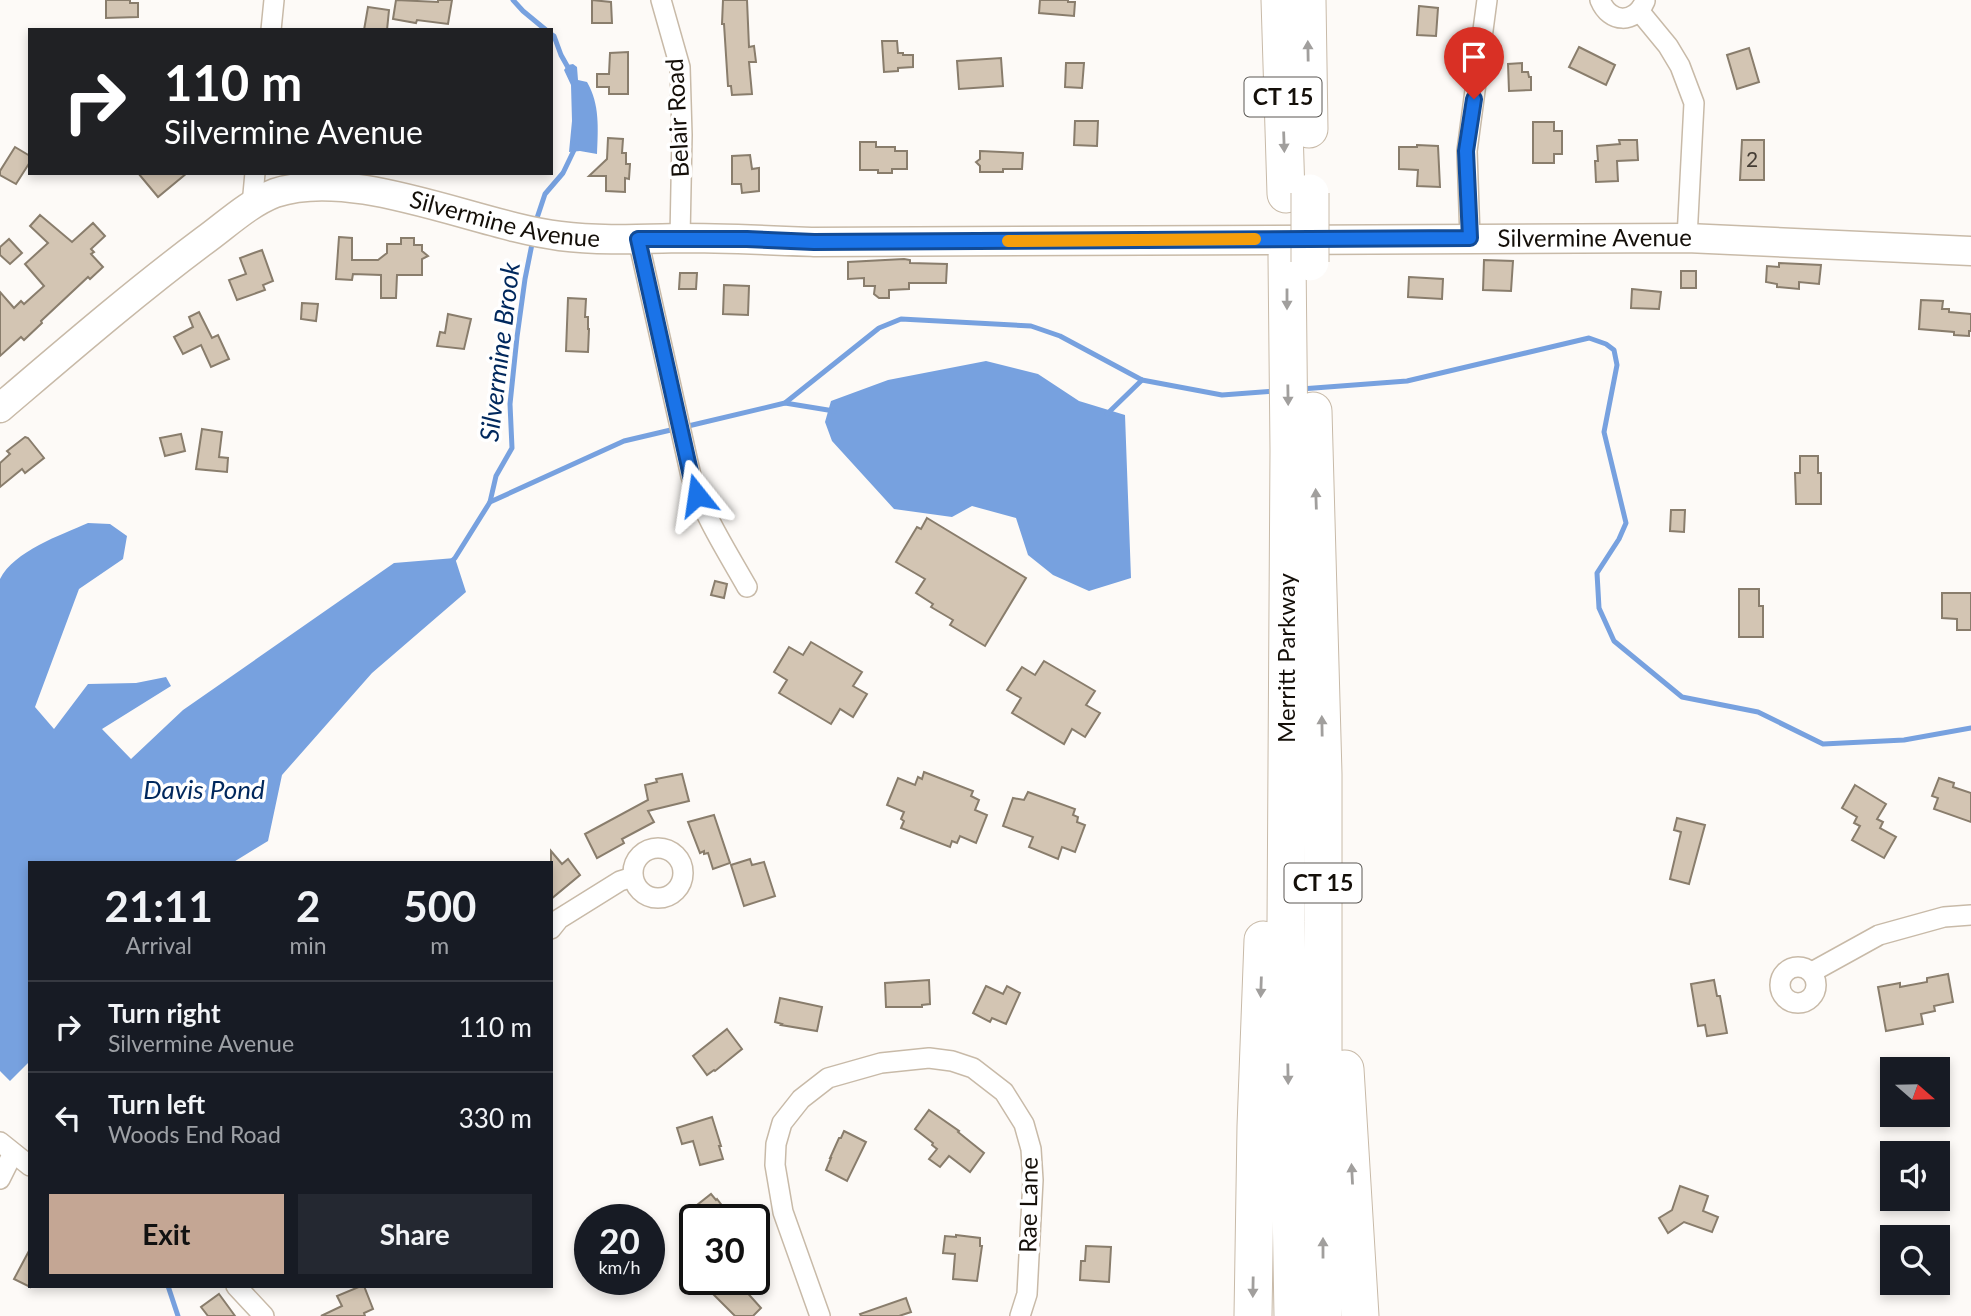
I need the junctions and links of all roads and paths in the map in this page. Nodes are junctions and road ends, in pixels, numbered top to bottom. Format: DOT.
graph roads {
  1 [pos="274,0"];
  2 [pos="661,0"];
  3 [pos="1280,0"];
  4 [pos="1307,0"];
  5 [pos="1487,0"];
  6 [pos="1600,0"];
  7 [pos="1643,6"];
  8 [pos="271,28"];
  9 [pos="255,175"];
  10 [pos="1298,193"];
  11 [pos="252,205"];
  12 [pos="1470,238"];
  13 [pos="1687,238"];
  14 [pos="638,239"];
  15 [pos="680,239"];
  16 [pos="1971,251"];
  17 [pos="0,408"];
  18 [pos="1301,450"];
  19 [pos="747,587"];
  20 [pos="1287,625"];
  21 [pos="1323,774"];
  22 [pos="633,877"];
  23 [pos="1971,915"];
  24 [pos="553,926"];
  25 [pos="1812,972"];
  26 [pos="7,1147"];
  27 [pos="28,1164"];
  28 [pos="0,1179"];
  29 [pos="238,1288"];
  30 [pos="264,1316"];
  31 [pos="820,1316"];
  32 [pos="1020,1316"];
  33 [pos="1253,1316"];
  34 [pos="1293,1316"];
  35 [pos="1323,1316"];
  36 [pos="1360,1316"];
  1 -- 8 [label="street"];
  2 -- 15 [label="street, Belair Road"];
  3 -- 10 [label="highway, Merritt Parkway / CT 15, one-way"];
  10 -- 4 [label="highway, Merritt Parkway / CT 15, one-way"];
  5 -- 12 [label="street"];
  6 -- 7 [label="street"];
  7 -- 13 [label="street"];
  9 -- 11 [label="street"];
  10 -- 18 [label="highway, Merritt Parkway / CT 15"];
  11 -- 14 [label="street, Silvermine Avenue"];
  11 -- 17 [label="street, Silvermine Avenue"];
  12 -- 13 [label="street, Silvermine Avenue"];
  12 -- 15 [label="street, Silvermine Avenue"];
  13 -- 16 [label="street, Silvermine Avenue"];
  14 -- 15 [label="street, Silvermine Avenue"];
  14 -- 19 [label="street"];
  18 -- 20 [label="highway, Merritt Parkway / CT 15"];
  21 -- 18 [label="highway, Merritt Parkway / CT 15, one-way"];
  20 -- 33 [label="highway, one-way"];
  20 -- 34 [label="highway, Merritt Parkway / CT 15, one-way"];
  35 -- 21 [label="highway, Merritt Parkway / CT 15, one-way"];
  36 -- 21 [label="highway, one-way"];
  22 -- 24 [label="street"];
  23 -- 25 [label="street"];
  26 -- 27 [label="street"];
  26 -- 28 [label="street"];
  29 -- 30 [label="street"];
  31 -- 32 [label="street, Rae Lane"];
}
